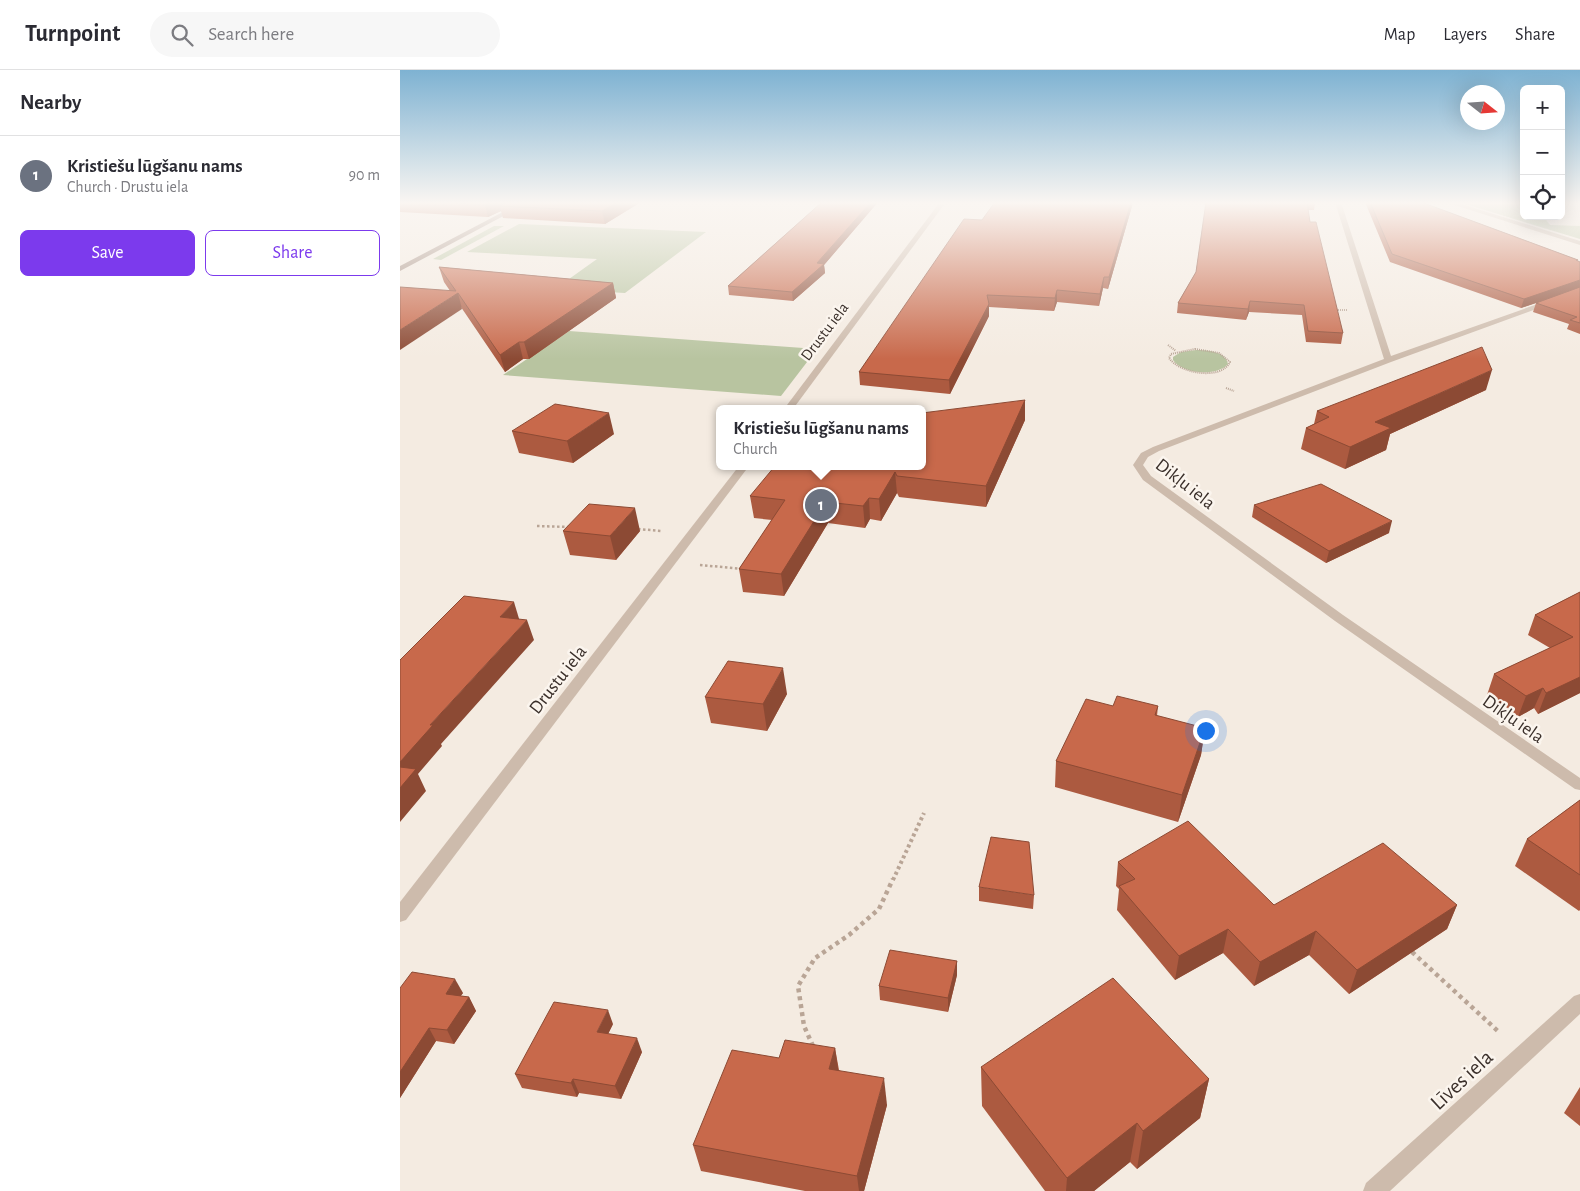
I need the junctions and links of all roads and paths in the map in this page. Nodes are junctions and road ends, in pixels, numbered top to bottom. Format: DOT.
graph roads {
  1 [pos="428,254"];
  2 [pos="904,254"];
  3 [pos="1355,254"];
  4 [pos="400,269"];
  5 [pos="1580,290"];
  6 [pos="1168,345"];
  7 [pos="1177,351"];
  8 [pos="1388,360"];
  9 [pos="791,405"];
  10 [pos="741,470"];
  11 [pos="537,526"];
  12 [pos="572,526"];
  13 [pos="636,529"];
  14 [pos="694,534"];
  15 [pos="672,562"];
  16 [pos="748,569"];
  17 [pos="1580,785"];
  18 [pos="924,813"];
  19 [pos="400,915"];
  20 [pos="1412,952"];
  21 [pos="1580,1002"];
  22 [pos="814,1049"];
  23 [pos="1523,1055"];
  24 [pos="1374,1191"];
  1 -- 4 [label="main road"];
  2 -- 9 [label="street, Drustu iela"];
  3 -- 8 [label="street"];
  5 -- 8 [label="street, Dikļu iela"];
  6 -- 7 [label="path"];
  7 -- 7 [label="path"];
  8 -- 17 [label="street, Dikļu iela"];
  10 -- 14 [label="street, Drustu iela"];
  11 -- 12 [label="path"];
  13 -- 14 [label="path"];
  14 -- 15 [label="street, Drustu iela"];
  15 -- 16 [label="path"];
  15 -- 19 [label="street, Drustu iela"];
  18 -- 22 [label="path"];
  20 -- 23 [label="path"];
  21 -- 23 [label="street, Līves iela"];
  23 -- 24 [label="street, Līves iela"];
}
